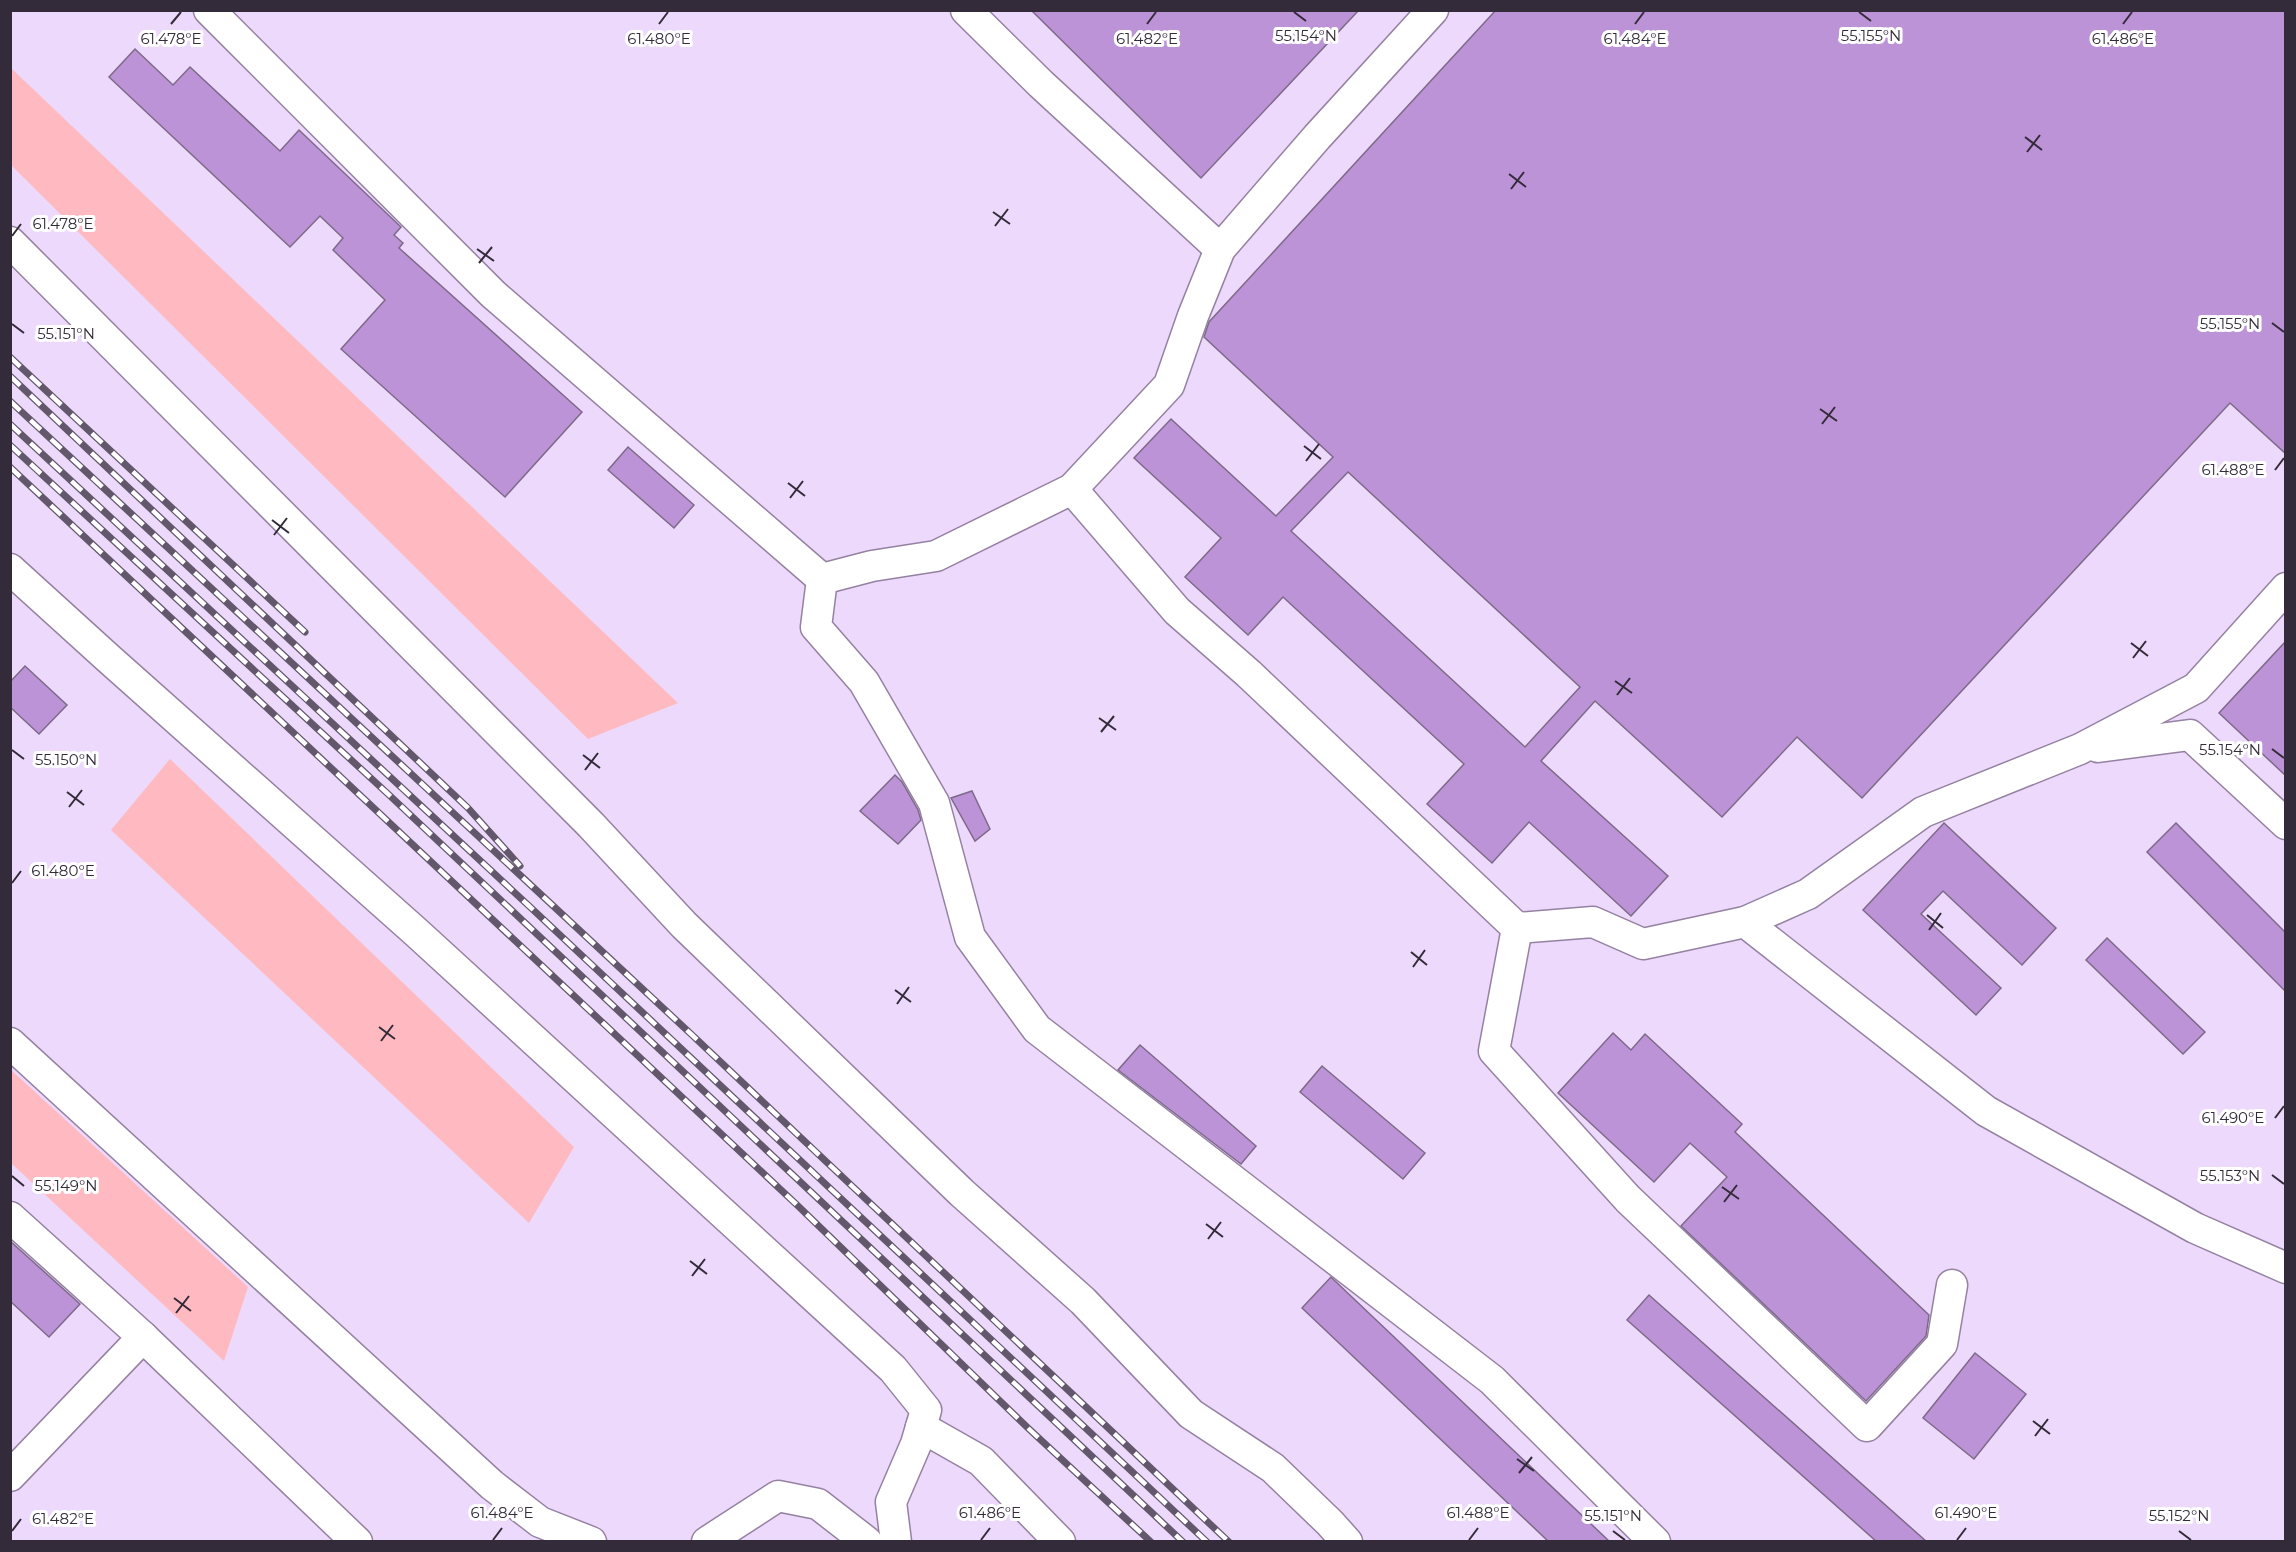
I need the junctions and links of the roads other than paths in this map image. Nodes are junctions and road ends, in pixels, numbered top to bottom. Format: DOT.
graph roads {
  1 [pos="209,10"];
  2 [pos="966,10"];
  3 [pos="1433,10"];
  4 [pos="10,242"];
  5 [pos="1220,249"];
  6 [pos="1072,489"];
  7 [pos="10,568"];
  8 [pos="822,579"];
  9 [pos="2286,588"];
  10 [pos="2080,749"];
  11 [pos="2286,824"];
  12 [pos="1745,922"];
  13 [pos="1517,928"];
  14 [pos="10,1043"];
  15 [pos="10,1217"];
  16 [pos="2286,1268"];
  17 [pos="1952,1286"];
  18 [pos="143,1337"];
  19 [pos="921,1427"];
  20 [pos="10,1476"];
  21 [pos="357,1542"];
  22 [pos="591,1542"];
  23 [pos="707,1542"];
  24 [pos="867,1542"];
  25 [pos="896,1542"];
  26 [pos="1060,1542"];
  27 [pos="1347,1542"];
  28 [pos="1655,1542"];
  1 -- 8 [label="lane"];
  2 -- 5 [label="lane"];
  3 -- 5 [label="lane"];
  4 -- 27 [label="lane"];
  5 -- 6 [label="lane"];
  6 -- 8 [label="lane"];
  6 -- 13 [label="lane"];
  7 -- 19 [label="lane"];
  8 -- 28 [label="lane"];
  9 -- 10 [label="lane"];
  10 -- 11 [label="lane"];
  10 -- 12 [label="lane"];
  12 -- 13 [label="lane"];
  12 -- 16 [label="lane"];
  13 -- 17 [label="lane"];
  14 -- 22 [label="lane"];
  15 -- 18 [label="lane"];
  18 -- 20 [label="lane"];
  18 -- 21 [label="lane"];
  19 -- 25 [label="lane"];
  19 -- 26 [label="lane"];
  23 -- 24 [label="lane"];
}
